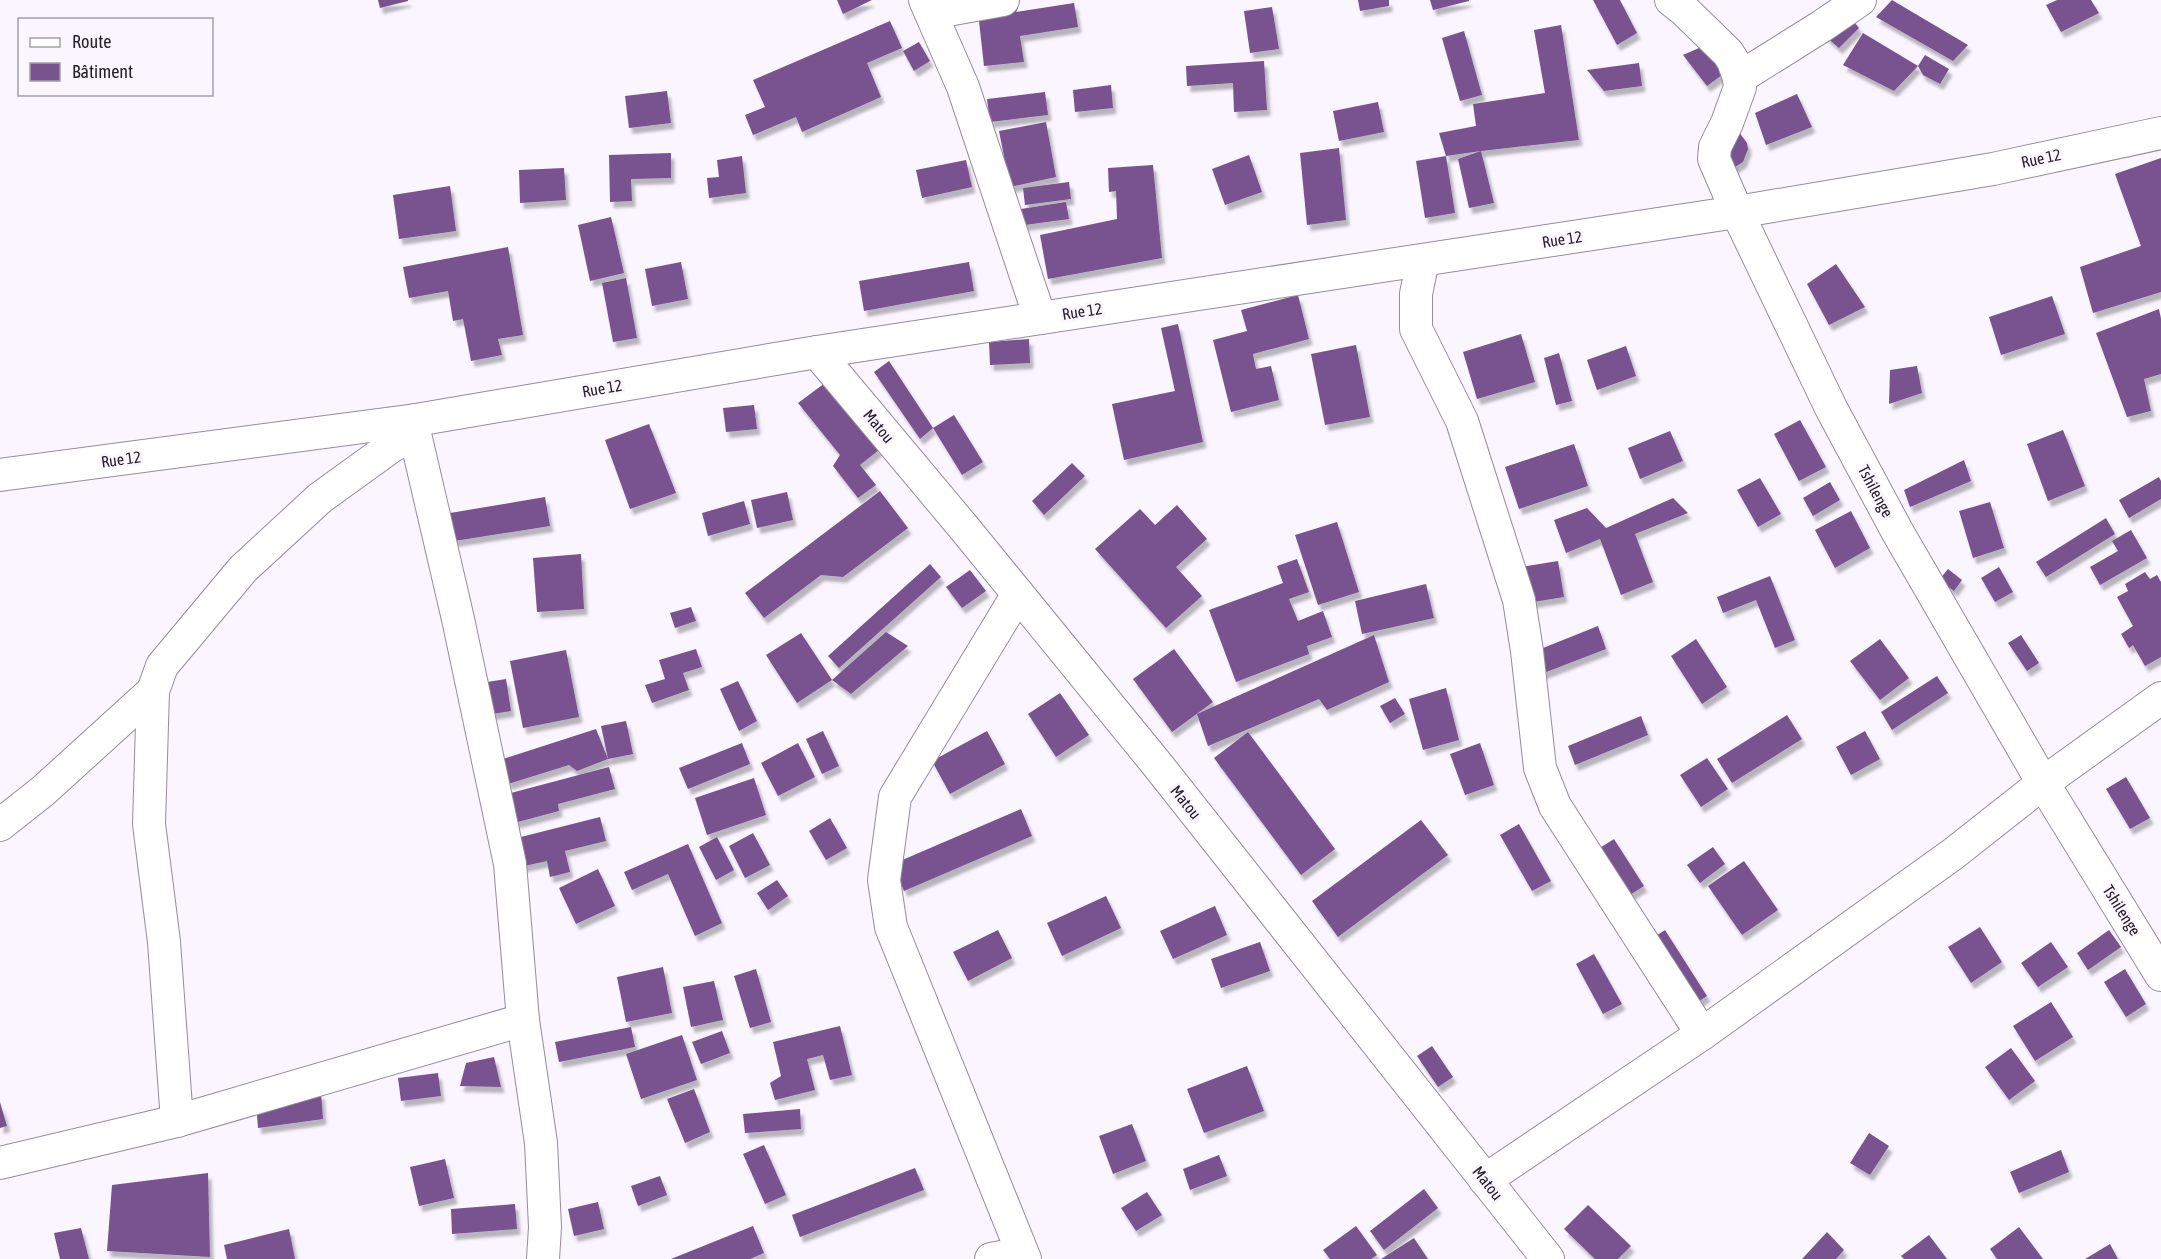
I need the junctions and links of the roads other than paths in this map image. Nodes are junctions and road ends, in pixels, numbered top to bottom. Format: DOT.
graph roads {
  1 [pos="1003,0"];
  2 [pos="1671,0"];
  3 [pos="1860,0"];
  4 [pos="928,7"];
  5 [pos="1739,78"];
  6 [pos="2161,133"];
  7 [pos="1737,212"];
  8 [pos="1423,260"];
  9 [pos="1040,318"];
  10 [pos="817,352"];
  11 [pos="415,427"];
  12 [pos="0,475"];
  13 [pos="1018,594"];
  14 [pos="153,691"];
  15 [pos="2161,698"];
  16 [pos="2043,783"];
  17 [pos="0,825"];
  18 [pos="2161,975"];
  19 [pos="523,1020"];
  20 [pos="1702,1034"];
  21 [pos="177,1121"];
  22 [pos="0,1163"];
  23 [pos="1485,1180"];
  24 [pos="1024,1256"];
  25 [pos="543,1259"];
  26 [pos="991,1259"];
  27 [pos="1548,1259"];
  1 -- 4 [label="street"];
  2 -- 5 [label="street"];
  3 -- 5 [label="street"];
  4 -- 9 [label="street"];
  5 -- 7 [label="street, Tshilenge"];
  6 -- 7 [label="street, Rue 12"];
  7 -- 8 [label="street, Rue 12"];
  7 -- 16 [label="street, Tshilenge"];
  8 -- 9 [label="street, Rue 12"];
  8 -- 20 [label="street"];
  9 -- 10 [label="street, Rue 12"];
  10 -- 11 [label="street, Rue 12"];
  10 -- 13 [label="street, Matou"];
  11 -- 12 [label="street, Rue 12"];
  11 -- 14 [label="street"];
  11 -- 19 [label="street"];
  13 -- 23 [label="street, Matou"];
  13 -- 24 [label="street"];
  14 -- 17 [label="street"];
  14 -- 21 [label="street"];
  15 -- 16 [label="street"];
  16 -- 18 [label="street, Tshilenge"];
  16 -- 20 [label="street"];
  19 -- 21 [label="street"];
  19 -- 25 [label="street"];
  20 -- 23 [label="street"];
  21 -- 22 [label="street"];
  23 -- 27 [label="street, Matou"];
  24 -- 26 [label="street"];
}
